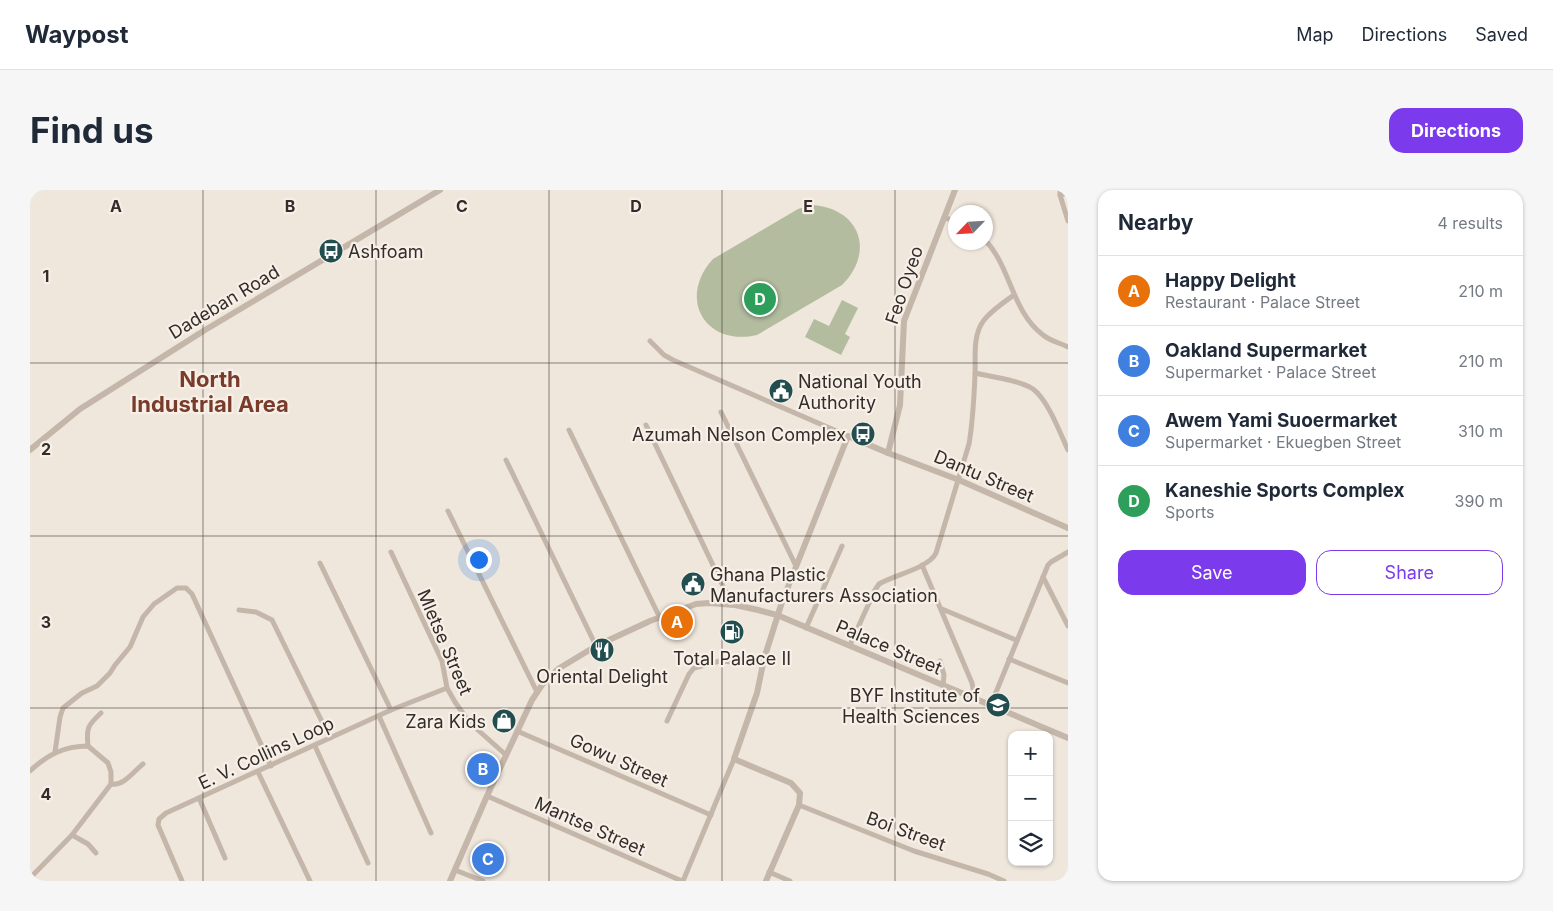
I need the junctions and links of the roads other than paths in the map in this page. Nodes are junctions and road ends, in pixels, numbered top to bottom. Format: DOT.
graph roads {
  1 [pos="440,190"];
  2 [pos="955,190"];
  3 [pos="1060,192"];
  4 [pos="1068,193"];
  5 [pos="944,217"];
  6 [pos="948,219"];
  7 [pos="1068,221"];
  8 [pos="992,250"];
  9 [pos="1014,295"];
  10 [pos="650,340"];
  11 [pos="1068,347"];
  12 [pos="976,372"];
  13 [pos="721,412"];
  14 [pos="646,425"];
  15 [pos="569,430"];
  16 [pos="848,436"];
  17 [pos="30,450"];
  18 [pos="1068,450"];
  19 [pos="888,453"];
  20 [pos="506,460"];
  21 [pos="959,480"];
  22 [pos="448,511"];
  23 [pos="1068,528"];
  24 [pos="842,546"];
  25 [pos="390,552"];
  26 [pos="1068,552"];
  27 [pos="320,563"];
  28 [pos="922,565"];
  29 [pos="796,566"];
  30 [pos="1043,577"];
  31 [pos="732,605"];
  32 [pos="942,609"];
  33 [pos="238,610"];
  34 [pos="660,616"];
  35 [pos="777,616"];
  36 [pos="1068,626"];
  37 [pos="806,628"];
  38 [pos="1016,640"];
  39 [pos="850,645"];
  40 [pos="596,646"];
  41 [pos="1009,659"];
  42 [pos="940,661"];
  43 [pos="763,664"];
  44 [pos="1068,683"];
  45 [pos="943,686"];
  46 [pos="447,688"];
  47 [pos="537,692"];
  48 [pos="975,700"];
  49 [pos="990,707"];
  50 [pos="391,710"];
  51 [pos="101,713"];
  52 [pos="379,716"];
  53 [pos="667,721"];
  54 [pos="517,730"];
  55 [pos="330,738"];
  56 [pos="1068,738"];
  57 [pos="88,746"];
  58 [pos="315,746"];
  59 [pos="55,752"];
  60 [pos="506,755"];
  61 [pos="734,759"];
  62 [pos="143,764"];
  63 [pos="271,766"];
  64 [pos="30,771"];
  65 [pos="258,772"];
  66 [pos="110,784"];
  67 [pos="487,796"];
  68 [pos="199,798"];
  69 [pos="799,805"];
  70 [pos="711,815"];
  71 [pos="431,833"];
  72 [pos="72,835"];
  73 [pos="96,853"];
  74 [pos="225,858"];
  75 [pos="368,863"];
  76 [pos="455,870"];
  77 [pos="769,872"];
  78 [pos="32,879"];
  79 [pos="182,881"];
  80 [pos="310,881"];
  81 [pos="450,881"];
  82 [pos="483,881"];
  83 [pos="683,881"];
  84 [pos="766,881"];
  85 [pos="790,881"];
  86 [pos="1004,881"];
  1 -- 17 [label="street, Dadeban Road"];
  2 -- 5 [label="street, Feo Oyeo"];
  3 -- 4 [label="street"];
  3 -- 7 [label="street"];
  5 -- 6 [label="street"];
  5 -- 19 [label="street, Feo Oyeo"];
  8 -- 9 [label="street"];
  9 -- 11 [label="street"];
  9 -- 12 [label="street"];
  10 -- 16 [label="street"];
  12 -- 18 [label="street"];
  12 -- 21 [label="street"];
  13 -- 29 [label="street"];
  14 -- 31 [label="street"];
  15 -- 34 [label="street"];
  16 -- 19 [label="street, Dantu Street"];
  16 -- 29 [label="street"];
  19 -- 21 [label="street, Dantu Street"];
  20 -- 40 [label="street"];
  21 -- 23 [label="street, Dantu Street"];
  21 -- 28 [label="street"];
  22 -- 47 [label="street"];
  24 -- 37 [label="street"];
  25 -- 46 [label="street, Mletse Street"];
  26 -- 30 [label="street"];
  27 -- 50 [label="street"];
  28 -- 32 [label="street"];
  28 -- 39 [label="street"];
  29 -- 35 [label="street"];
  30 -- 36 [label="street"];
  30 -- 38 [label="street"];
  31 -- 34 [label="street, Palace Street"];
  31 -- 35 [label="street, Palace Street"];
  32 -- 38 [label="street"];
  32 -- 48 [label="street"];
  33 -- 55 [label="street"];
  34 -- 40 [label="street, Palace Street"];
  35 -- 37 [label="street, Palace Street"];
  35 -- 43 [label="street"];
  37 -- 39 [label="street, Palace Street"];
  38 -- 41 [label="street"];
  39 -- 45 [label="street, Palace Street"];
  40 -- 47 [label="street, Palace Street"];
  41 -- 44 [label="street"];
  41 -- 49 [label="street"];
  42 -- 45 [label="street"];
  43 -- 53 [label="street"];
  43 -- 61 [label="street"];
  45 -- 48 [label="street, Palace Street"];
  46 -- 50 [label="street, E. V. Collins Loop"];
  46 -- 60 [label="street, Mletse Street"];
  47 -- 54 [label="street, Palace Street"];
  48 -- 49 [label="street, Palace Street"];
  49 -- 56 [label="street, Palace Street"];
  50 -- 52 [label="street, E. V. Collins Loop"];
  51 -- 57 [label="street"];
  52 -- 55 [label="street, E. V. Collins Loop"];
  52 -- 71 [label="street"];
  54 -- 60 [label="street, Palace Street"];
  54 -- 70 [label="street, Gowu Street"];
  55 -- 58 [label="street, E. V. Collins Loop"];
  57 -- 59 [label="street"];
  57 -- 66 [label="street"];
  58 -- 63 [label="street, E. V. Collins Loop"];
  58 -- 75 [label="street"];
  59 -- 63 [label="street"];
  59 -- 64 [label="street"];
  60 -- 67 [label="street, Palace Street"];
  61 -- 69 [label="street"];
  61 -- 70 [label="street"];
  62 -- 66 [label="street"];
  63 -- 65 [label="street, E. V. Collins Loop"];
  65 -- 68 [label="street, E. V. Collins Loop"];
  65 -- 80 [label="street"];
  66 -- 72 [label="street"];
  67 -- 76 [label="street, Palace Street"];
  67 -- 83 [label="street, Mantse Street"];
  68 -- 74 [label="street"];
  68 -- 79 [label="street, E. V. Collins Loop"];
  69 -- 77 [label="street"];
  69 -- 86 [label="street, Boi Street"];
  70 -- 83 [label="street"];
  72 -- 73 [label="street"];
  72 -- 78 [label="street"];
  76 -- 81 [label="street, Palace Street"];
  76 -- 82 [label="street"];
  77 -- 84 [label="street"];
  77 -- 85 [label="street"];
}
